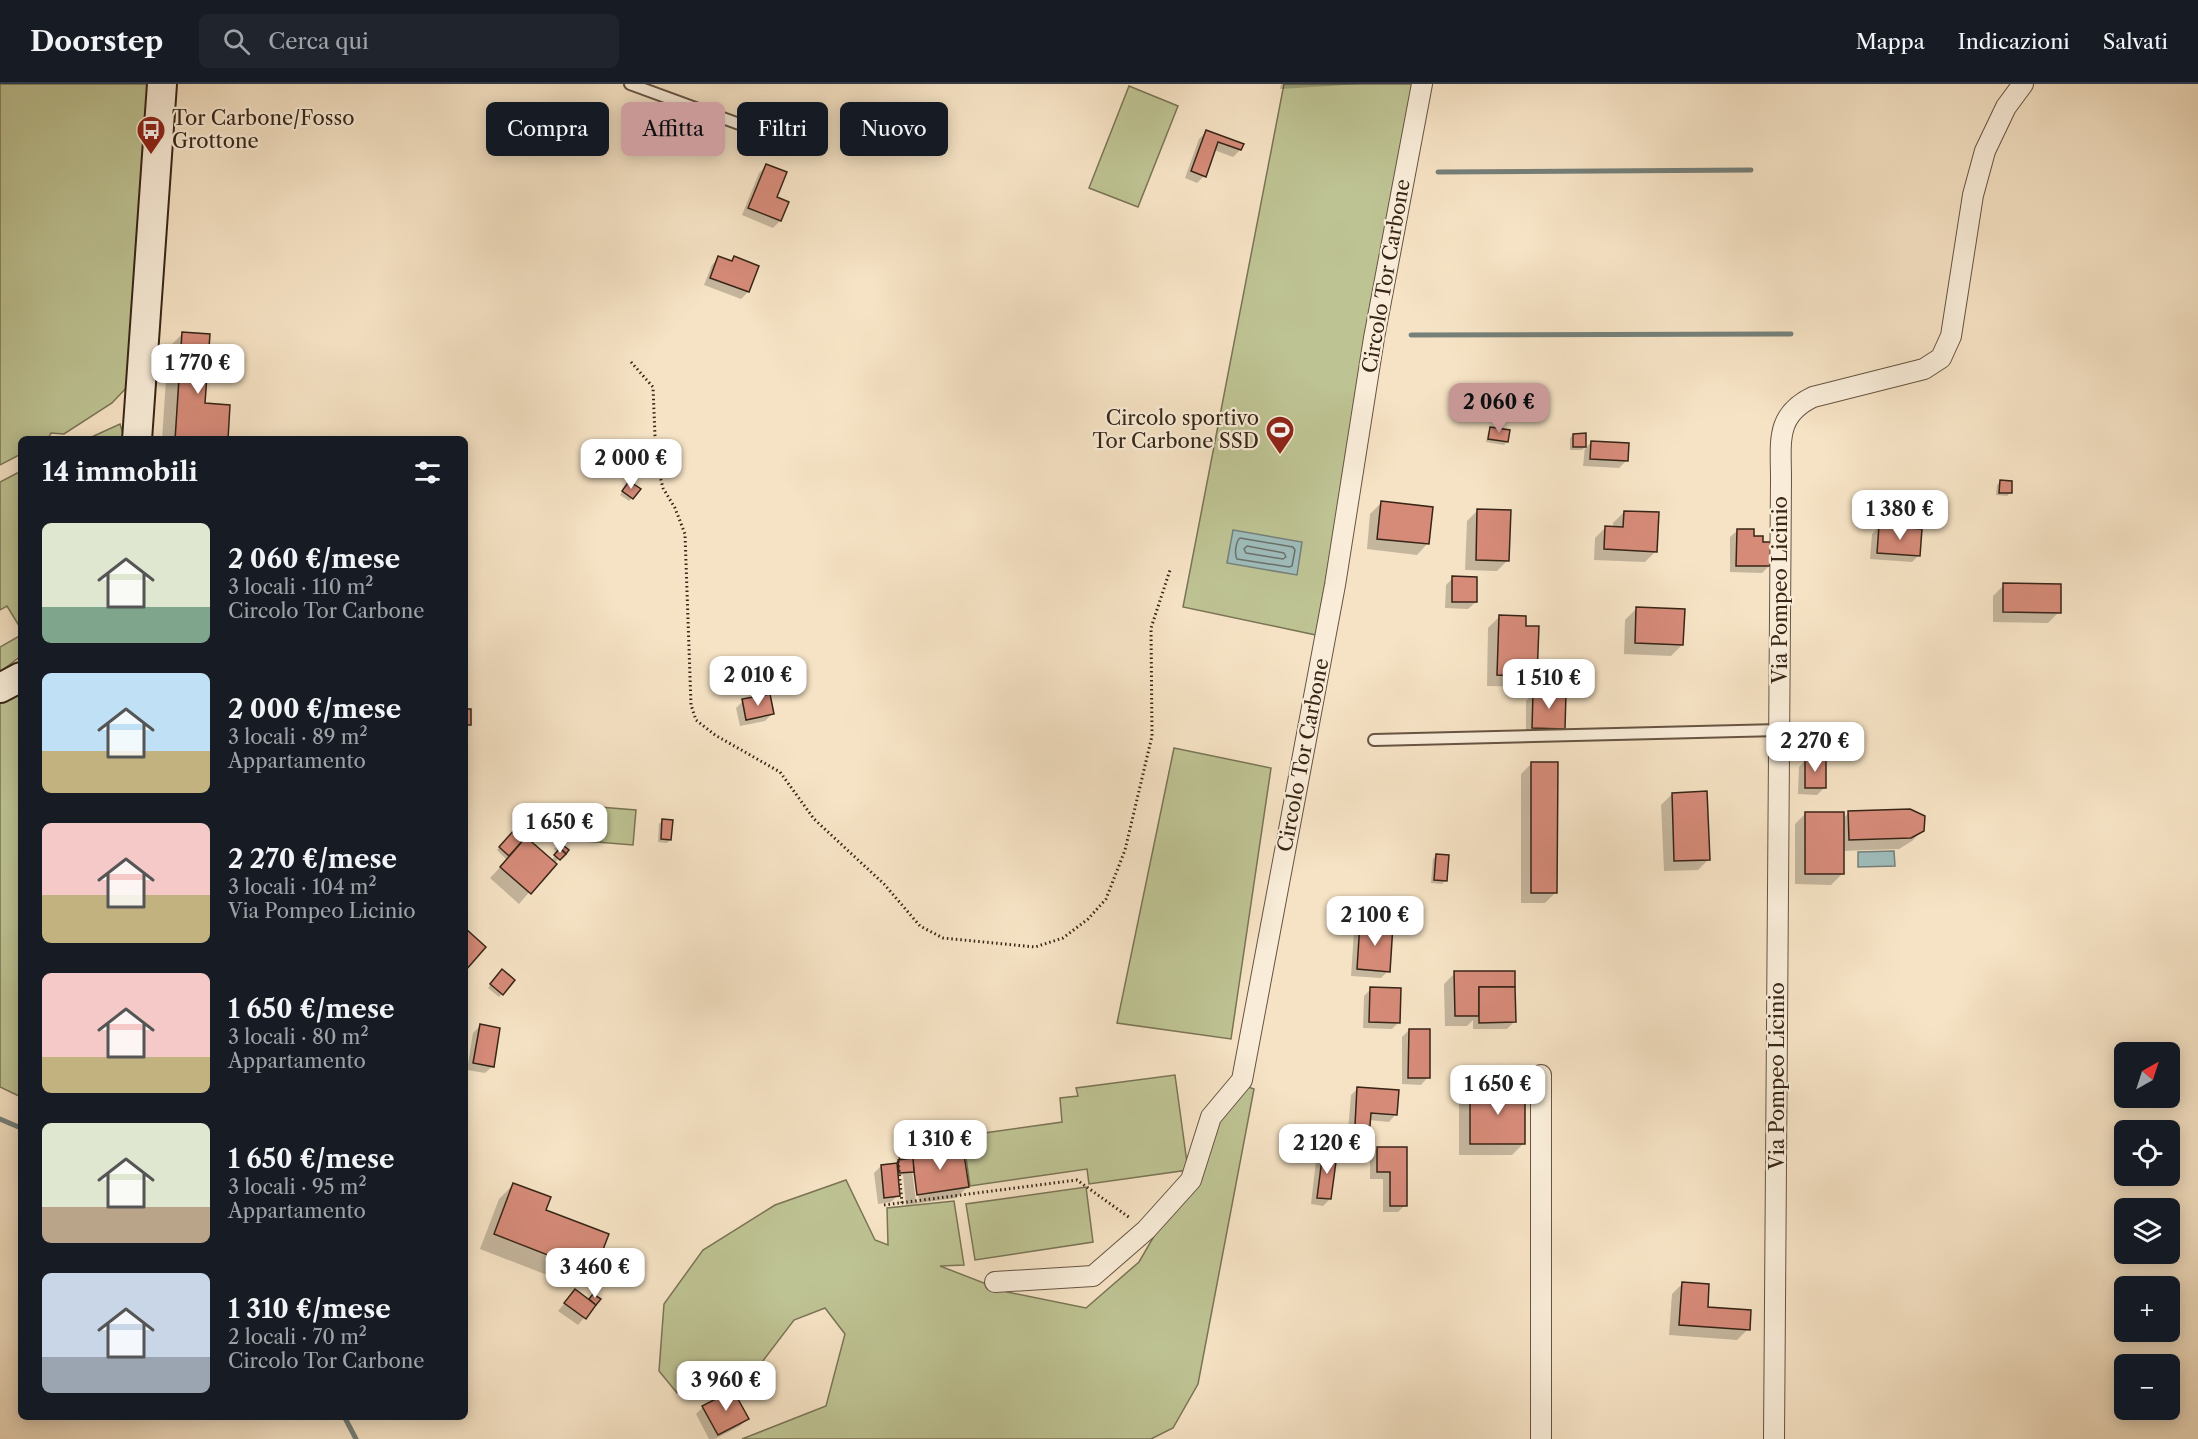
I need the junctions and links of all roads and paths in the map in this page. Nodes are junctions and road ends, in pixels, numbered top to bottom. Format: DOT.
graph roads {
  1 [pos="162,84"];
  2 [pos="630,84"];
  3 [pos="1422,84"];
  4 [pos="2023,84"];
  5 [pos="737,124"];
  6 [pos="632,362"];
  7 [pos="137,436"];
  8 [pos="1170,570"];
  9 [pos="18,679"];
  10 [pos="0,688"];
  11 [pos="1779,730"];
  12 [pos="1374,740"];
  13 [pos="1541,1075"];
  14 [pos="947,1145"];
  15 [pos="902,1203"];
  16 [pos="884,1205"];
  17 [pos="1146,1230"];
  18 [pos="995,1282"];
  19 [pos="1541,1439"];
  20 [pos="1774,1439"];
  1 -- 7 [label="main road"];
  2 -- 5 [label="lane"];
  3 -- 17 [label="street, Circolo Tor Carbone"];
  4 -- 11 [label="street, Via Pompeo Licinio"];
  6 -- 8 [label="path"];
  9 -- 10 [label="main road"];
  11 -- 12 [label="lane"];
  11 -- 20 [label="street, Via Pompeo Licinio"];
  13 -- 19 [label="street"];
  14 -- 15 [label="path"];
  15 -- 16 [label="path"];
  15 -- 17 [label="path"];
  17 -- 18 [label="street, Circolo Tor Carbone"];
}
